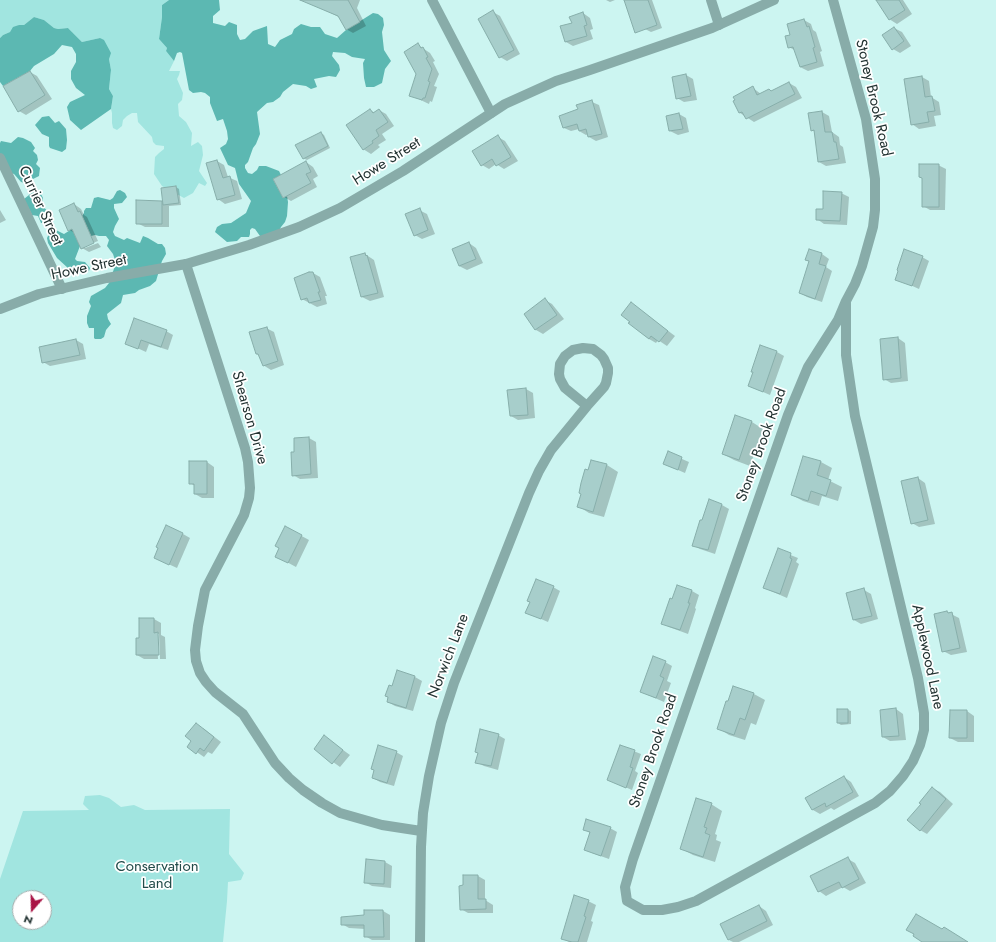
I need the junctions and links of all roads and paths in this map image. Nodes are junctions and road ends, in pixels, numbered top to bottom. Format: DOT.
graph roads {
  1 [pos="432,0"];
  2 [pos="711,0"];
  3 [pos="774,0"];
  4 [pos="833,0"];
  5 [pos="719,25"];
  6 [pos="491,114"];
  7 [pos="0,158"];
  8 [pos="186,264"];
  9 [pos="62,289"];
  10 [pos="846,301"];
  11 [pos="0,309"];
  12 [pos="587,406"];
  13 [pos="421,831"];
  14 [pos="627,901"];
  15 [pos="420,942"];
  1 -- 6 [label="street"];
  2 -- 5 [label="street"];
  3 -- 5 [label="street, Howe Street"];
  4 -- 10 [label="street, Stoney Brook Road"];
  5 -- 6 [label="street, Howe Street"];
  6 -- 8 [label="street, Howe Street"];
  7 -- 9 [label="street, Currier Street"];
  8 -- 9 [label="street, Howe Street"];
  8 -- 13 [label="street, Shearson Drive"];
  9 -- 11 [label="street, Howe Street"];
  10 -- 14 [label="street, Stoney Brook Road"];
  10 -- 14 [label="street, Applewood Lane"];
  12 -- 12 [label="street, Norwich Lane"];
  12 -- 13 [label="street, Norwich Lane"];
  13 -- 15 [label="street, Norwich Lane"];
}
